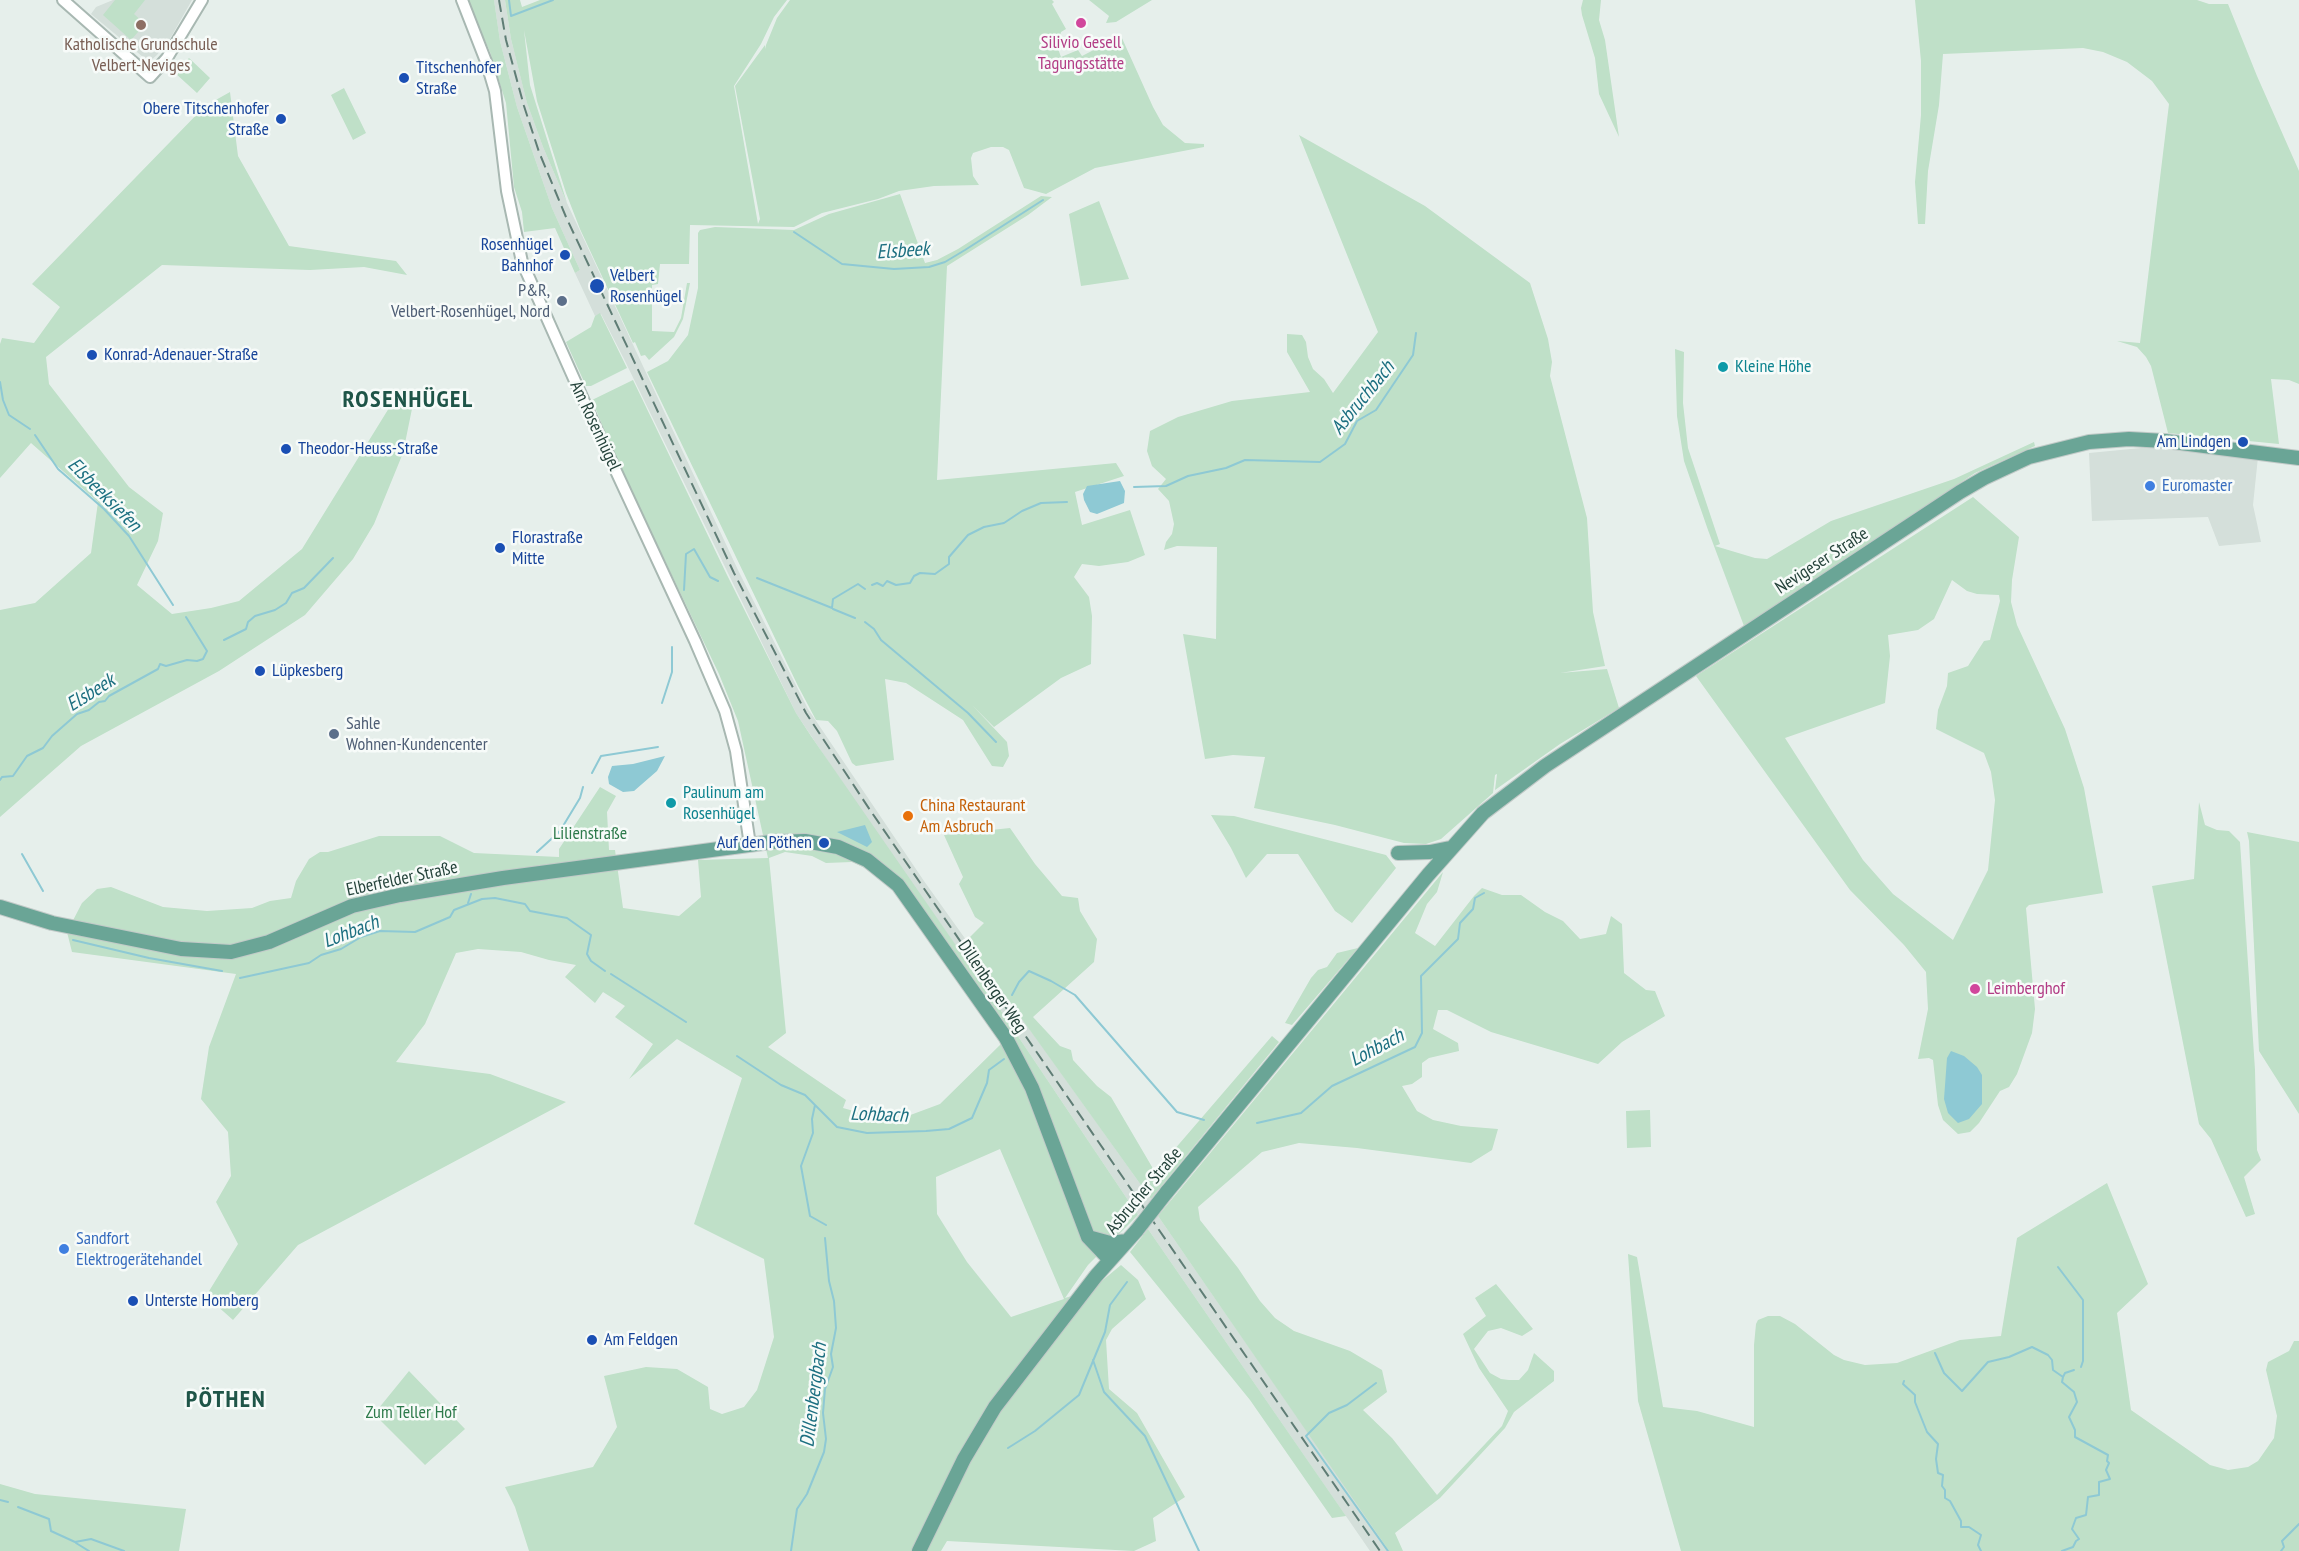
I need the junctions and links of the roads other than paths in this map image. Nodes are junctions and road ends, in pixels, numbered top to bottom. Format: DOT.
graph roads {
  1 [pos="63,0"];
  2 [pos="202,0"];
  3 [pos="462,0"];
  4 [pos="2299,458"];
  5 [pos="750,845"];
  6 [pos="1450,849"];
  7 [pos="1398,853"];
  8 [pos="1428,875"];
  9 [pos="0,907"];
  10 [pos="1132,1235"];
  11 [pos="1088,1237"];
  12 [pos="1110,1260"];
  13 [pos="919,1551"];
  1 -- 2 [label="street"];
  3 -- 5 [label="street, Am Rosenhügel"];
  4 -- 6 [label="main road, Nevigeser Straße"];
  5 -- 9 [label="main road, Elberfelder Straße"];
  5 -- 11 [label="main road, Dillenberger Weg"];
  6 -- 7 [label="main road"];
  6 -- 8 [label="main road, Nevigeser Straße"];
  8 -- 10 [label="main road, Asbrucher Straße, bridge"];
  10 -- 11 [label="main road"];
  10 -- 12 [label="main road, Asbrucher Straße"];
  11 -- 12 [label="main road, Dillenberger Weg"];
  12 -- 13 [label="main road, Asbrucher Straße"];
}
